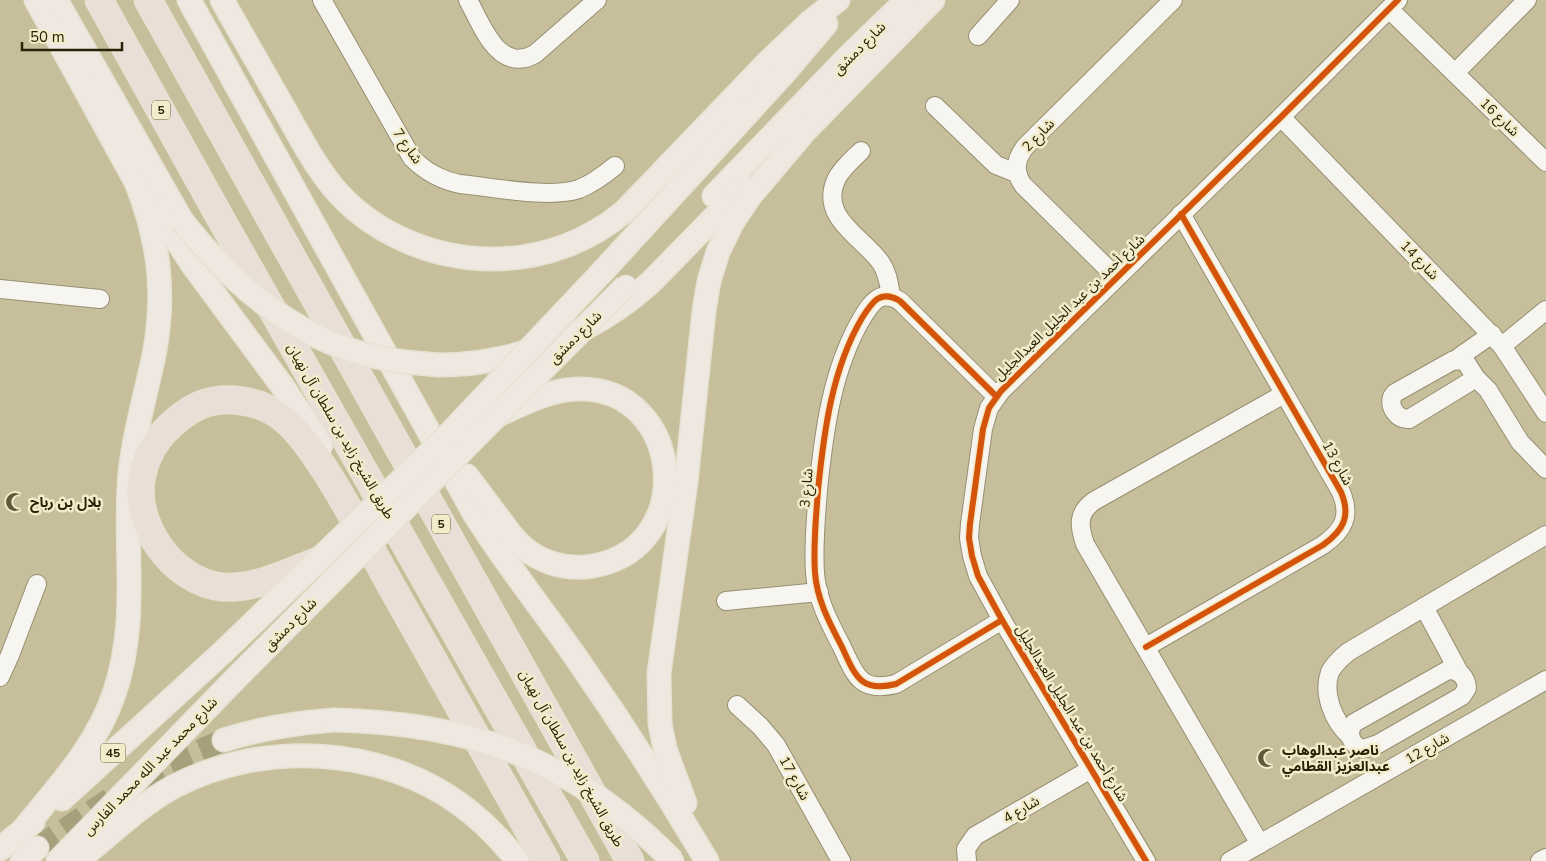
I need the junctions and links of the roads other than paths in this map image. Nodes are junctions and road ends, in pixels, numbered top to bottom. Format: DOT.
graph roads {
  1 [pos="36,0"];
  2 [pos="56,0"];
  3 [pos="99,0"];
  4 [pos="148,0"];
  5 [pos="189,0"];
  6 [pos="222,0"];
  7 [pos="322,0"];
  8 [pos="468,0"];
  9 [pos="597,0"];
  10 [pos="838,0"];
  11 [pos="846,0"];
  12 [pos="907,0"];
  13 [pos="934,0"];
  14 [pos="1010,0"];
  15 [pos="1173,0"];
  16 [pos="1527,0"];
  17 [pos="1394,4"];
  18 [pos="978,36"];
  19 [pos="1455,73"];
  20 [pos="935,106"];
  21 [pos="1281,117"];
  22 [pos="806,130"];
  23 [pos="860,151"];
  24 [pos="124,157"];
  25 [pos="1546,162"];
  26 [pos="615,166"];
  27 [pos="1016,173"];
  28 [pos="1181,214"];
  29 [pos="1116,277"];
  30 [pos="0,289"];
  31 [pos="891,296"];
  32 [pos="100,299"];
  33 [pos="1546,310"];
  34 [pos="1497,341"];
  35 [pos="1284,394"];
  36 [pos="996,396"];
  37 [pos="417,410"];
  38 [pos="1546,413"];
  39 [pos="497,416"];
  40 [pos="1546,469"];
  41 [pos="1546,521"];
  42 [pos="1537,535"];
  43 [pos="318,561"];
  44 [pos="37,584"];
  45 [pos="818,592"];
  46 [pos="726,602"];
  47 [pos="1424,607"];
  48 [pos="1002,620"];
  49 [pos="1146,647"];
  50 [pos="1,670"];
  51 [pos="242,672"];
  52 [pos="1459,672"];
  53 [pos="1544,687"];
  54 [pos="737,705"];
  55 [pos="461,712"];
  56 [pos="1431,715"];
  57 [pos="1402,730"];
  58 [pos="1350,736"];
  59 [pos="1444,739"];
  60 [pos="224,740"];
  61 [pos="1417,754"];
  62 [pos="1091,769"];
  63 [pos="22,831"];
  64 [pos="1260,844"];
  65 [pos="0,849"];
  66 [pos="1546,858"];
  67 [pos="58,861"];
  68 [pos="77,861"];
  69 [pos="518,861"];
  70 [pos="546,861"];
  71 [pos="585,861"];
  72 [pos="630,861"];
  73 [pos="673,861"];
  74 [pos="707,861"];
  75 [pos="711,861"];
  76 [pos="841,861"];
  77 [pos="967,861"];
  78 [pos="1146,861"];
  79 [pos="1230,861"];
  80 [pos="1540,861"];
  1 -- 24 [label="main road"];
  2 -- 22 [label="main road, bridge"];
  3 -- 71 [label="highway, طريق الشيخ زايد بن سلطان آل نهيان / 5"];
  4 -- 72 [label="highway, طريق الشيخ زايد بن سلطان آل نهيان / 5"];
  5 -- 37 [label="main road"];
  6 -- 10 [label="main road"];
  7 -- 26 [label="street, شارع 7"];
  8 -- 9 [label="street"];
  11 -- 43 [label="main road, شارع دمشق, bridge"];
  12 -- 39 [label="main road, شارع دمشق, bridge"];
  13 -- 22 [label="main road"];
  14 -- 18 [label="street"];
  15 -- 27 [label="street, شارع 2"];
  16 -- 19 [label="street"];
  17 -- 19 [label="street, شارع 16"];
  17 -- 21 [label="street, شارع أحمد بن عبد الجليل العبدالجليل"];
  19 -- 25 [label="street, شارع 16"];
  20 -- 27 [label="street"];
  21 -- 28 [label="street, شارع أحمد بن عبد الجليل العبدالجليل"];
  21 -- 34 [label="street, شارع 14"];
  22 -- 75 [label="main road"];
  23 -- 31 [label="street"];
  24 -- 55 [label="main road"];
  24 -- 63 [label="main road"];
  27 -- 29 [label="street"];
  28 -- 29 [label="street, شارع أحمد بن عبد الجليل العبدالجليل"];
  28 -- 35 [label="street, شارع 13"];
  29 -- 36 [label="street, شارع أحمد بن عبد الجليل العبدالجليل"];
  30 -- 32 [label="street"];
  31 -- 36 [label="street"];
  31 -- 45 [label="street, شارع 3"];
  33 -- 34 [label="street"];
  34 -- 38 [label="street, شارع 14"];
  34 -- 40 [label="street"];
  35 -- 49 [label="street, شارع 13"];
  35 -- 49 [label="street"];
  36 -- 48 [label="street, شارع أحمد بن عبد الجليل العبدالجليل"];
  37 -- 39 [label="main road"];
  37 -- 74 [label="main road"];
  39 -- 51 [label="main road, شارع دمشق, bridge"];
  41 -- 42 [label="street"];
  42 -- 47 [label="street"];
  43 -- 55 [label="highway"];
  43 -- 63 [label="main road, شارع دمشق / 45, bridge"];
  44 -- 50 [label="street"];
  45 -- 46 [label="street"];
  45 -- 48 [label="street, شارع 3"];
  47 -- 52 [label="street"];
  47 -- 58 [label="street"];
  48 -- 62 [label="street, شارع أحمد بن عبد الجليل العبدالجليل"];
  49 -- 64 [label="street"];
  51 -- 67 [label="main road, شارع محمد عبد الله محمد الفارس / 45"];
  52 -- 56 [label="street"];
  52 -- 58 [label="street"];
  53 -- 59 [label="street, شارع 12"];
  54 -- 76 [label="street, شارع 17"];
  55 -- 70 [label="highway"];
  56 -- 57 [label="street"];
  56 -- 59 [label="street"];
  57 -- 58 [label="street"];
  57 -- 61 [label="street"];
  59 -- 61 [label="street, شارع 12"];
  60 -- 73 [label="main road, bridge"];
  61 -- 64 [label="street, شارع 12"];
  62 -- 77 [label="street, شارع 4"];
  62 -- 78 [label="street, شارع أحمد بن عبد الجليل العبدالجليل"];
  63 -- 65 [label="main road, 45"];
  64 -- 79 [label="street, شارع 12"];
  66 -- 80 [label="street"];
  68 -- 69 [label="main road"];
}
